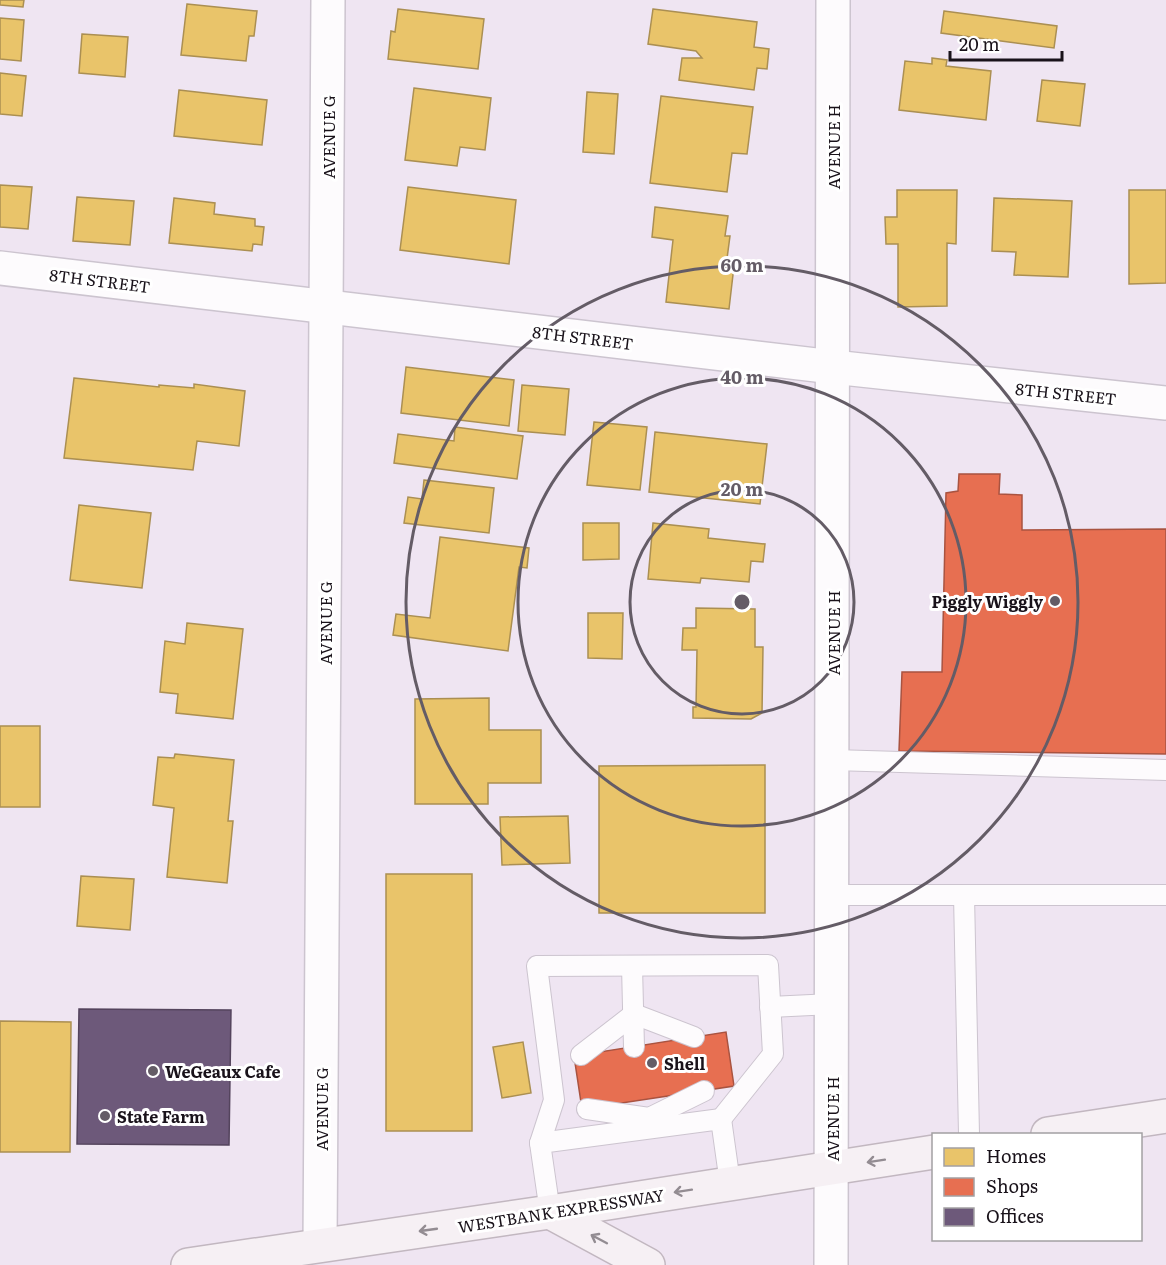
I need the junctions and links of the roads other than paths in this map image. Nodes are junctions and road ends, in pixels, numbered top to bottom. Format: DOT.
graph roads {
  1 [pos="328,0"];
  2 [pos="833,0"];
  3 [pos="0,268"];
  4 [pos="328,306"];
  5 [pos="833,367"];
  6 [pos="1166,404"];
  7 [pos="833,760"];
  8 [pos="1166,770"];
  9 [pos="832,895"];
  10 [pos="964,895"];
  11 [pos="1166,895"];
  12 [pos="632,966"];
  13 [pos="832,1004"];
  14 [pos="770,1007"];
  15 [pos="634,1014"];
  16 [pos="694,1037"];
  17 [pos="668,1041"];
  18 [pos="634,1047"];
  19 [pos="607,1051"];
  20 [pos="581,1055"];
  21 [pos="704,1091"];
  22 [pos="676,1095"];
  23 [pos="614,1105"];
  24 [pos="587,1109"];
  25 [pos="647,1116"];
  26 [pos="1166,1116"];
  27 [pos="721,1119"];
  28 [pos="969,1133"];
  29 [pos="1055,1133"];
  30 [pos="540,1143"];
  31 [pos="932,1152"];
  32 [pos="832,1168"];
  33 [pos="730,1183"];
  34 [pos="550,1212"];
  35 [pos="320,1245"];
  36 [pos="188,1265"];
  37 [pos="648,1265"];
  38 [pos="831,1265"];
  1 -- 4 [label="street, AVENUE G"];
  2 -- 5 [label="street, AVENUE H"];
  3 -- 4 [label="street, 8TH STREET"];
  4 -- 5 [label="street, 8TH STREET"];
  4 -- 35 [label="street, AVENUE G"];
  5 -- 6 [label="street, 8TH STREET"];
  5 -- 7 [label="street, AVENUE H"];
  7 -- 8 [label="lane"];
  7 -- 9 [label="street, AVENUE H"];
  9 -- 10 [label="lane"];
  9 -- 13 [label="street, AVENUE H"];
  10 -- 11 [label="lane"];
  10 -- 28 [label="lane"];
  12 -- 14 [label="lane"];
  12 -- 15 [label="lane"];
  12 -- 30 [label="lane"];
  13 -- 14 [label="lane"];
  13 -- 32 [label="street, AVENUE H"];
  14 -- 27 [label="lane"];
  15 -- 16 [label="lane"];
  15 -- 17 [label="lane"];
  15 -- 18 [label="lane"];
  15 -- 19 [label="lane"];
  15 -- 20 [label="lane"];
  21 -- 25 [label="lane"];
  22 -- 25 [label="lane"];
  23 -- 25 [label="lane"];
  24 -- 25 [label="lane"];
  25 -- 27 [label="lane"];
  25 -- 30 [label="lane"];
  26 -- 29 [label="highway"];
  27 -- 33 [label="lane"];
  30 -- 34 [label="lane"];
  31 -- 32 [label="highway, WESTBANK EXPRESSWAY, one-way"];
  32 -- 33 [label="highway, WESTBANK EXPRESSWAY"];
  32 -- 38 [label="street, AVENUE H"];
  33 -- 34 [label="highway, WESTBANK EXPRESSWAY, one-way"];
  34 -- 35 [label="highway, WESTBANK EXPRESSWAY, one-way"];
  37 -- 34 [label="highway, one-way"];
  35 -- 36 [label="highway, WESTBANK EXPRESSWAY"];
}
